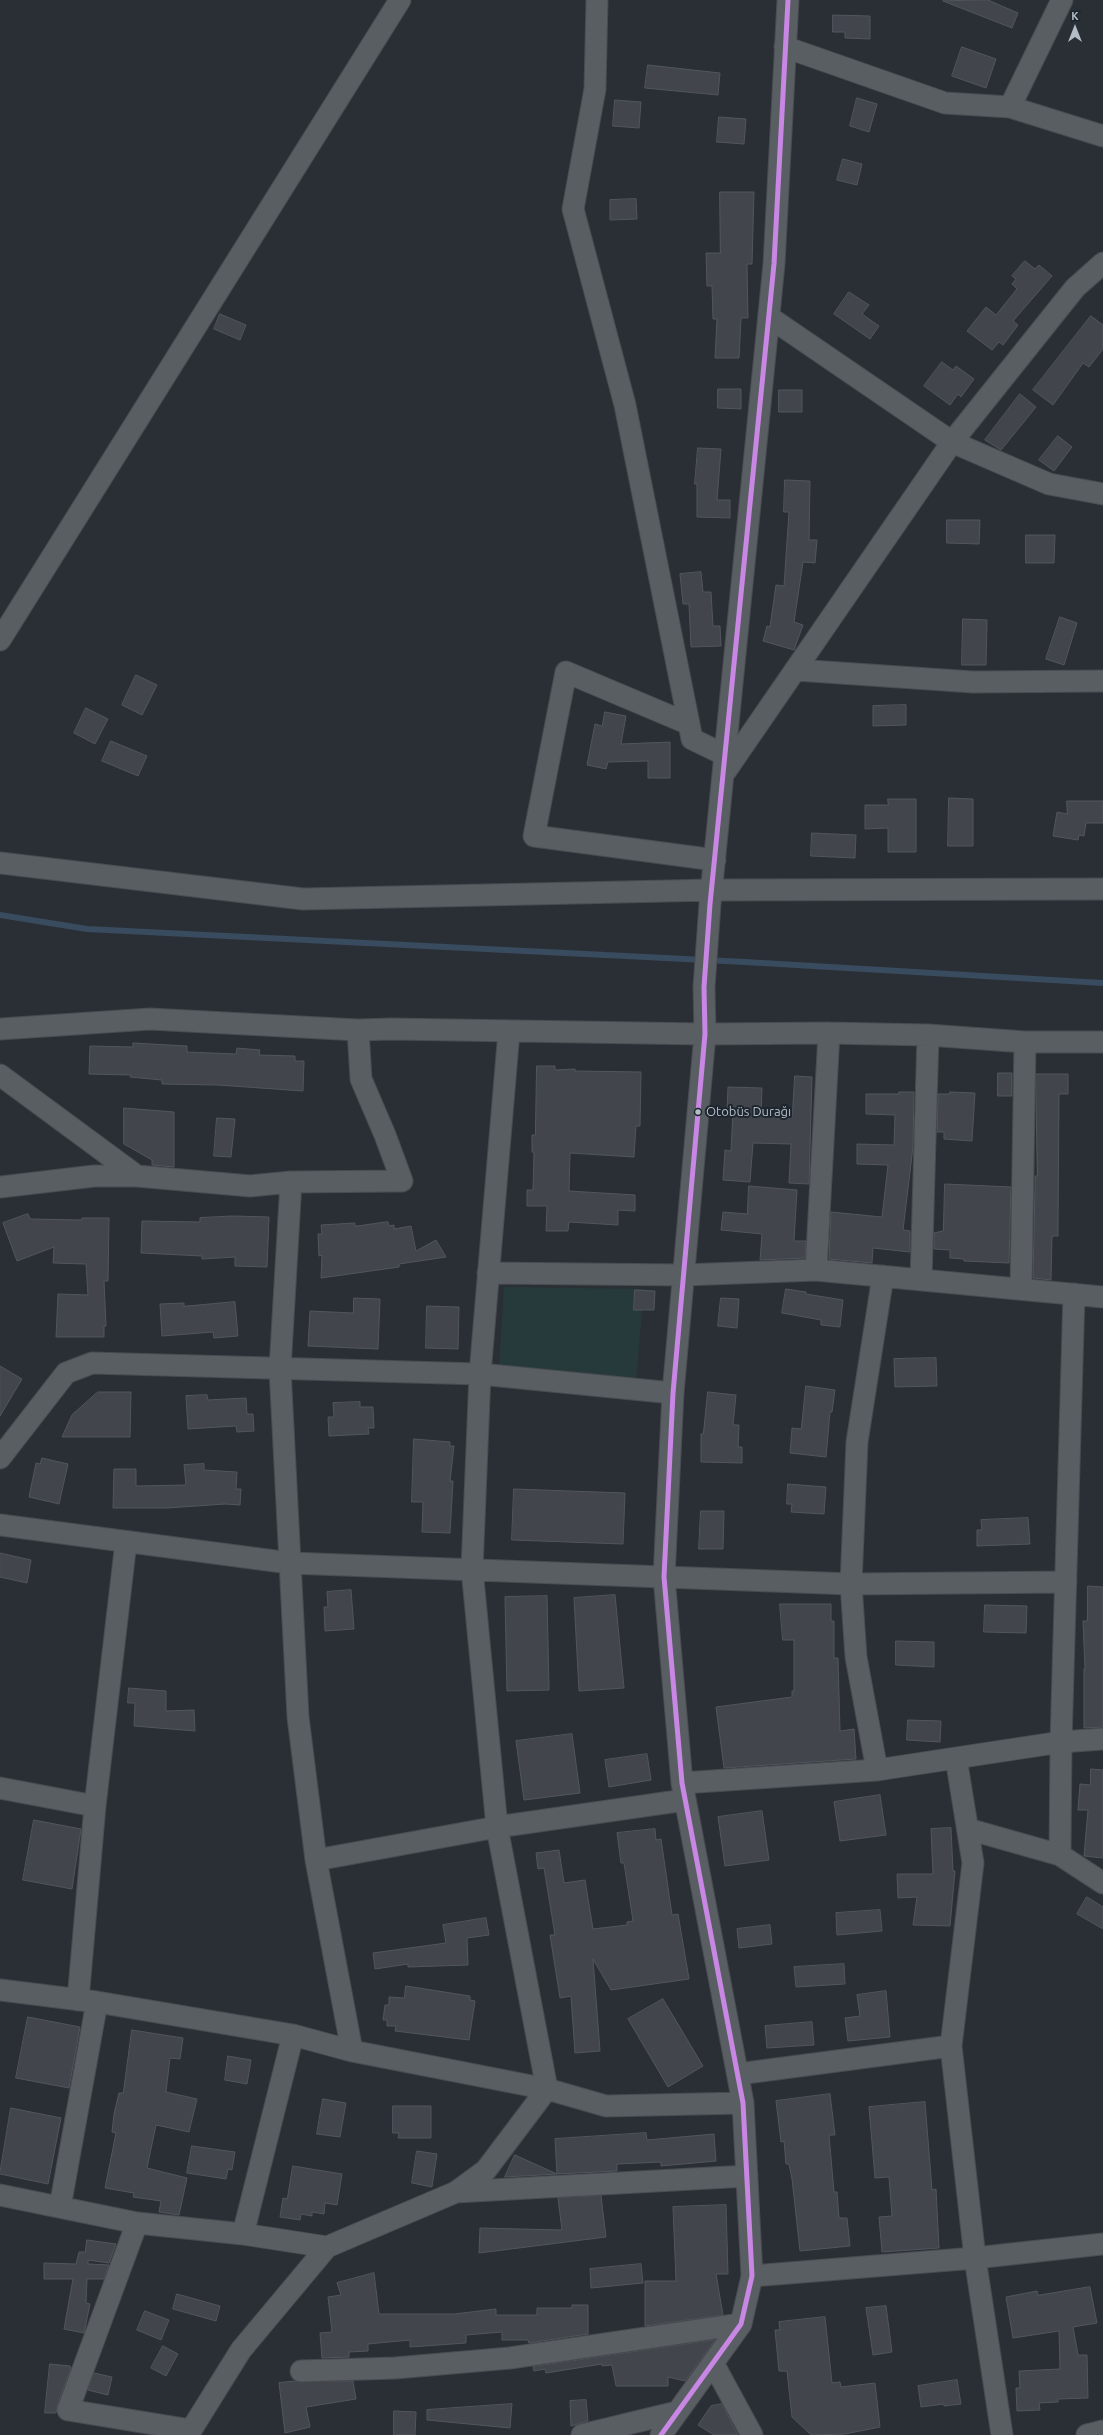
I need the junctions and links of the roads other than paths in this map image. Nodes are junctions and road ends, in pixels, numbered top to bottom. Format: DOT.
graph roads {
  1 [pos="400,0"];
  2 [pos="597,0"];
  3 [pos="788,0"];
  4 [pos="1062,0"];
  5 [pos="786,47"];
  6 [pos="1010,107"];
  7 [pos="1103,136"];
  8 [pos="1103,263"];
  9 [pos="769,317"];
  10 [pos="952,442"];
  11 [pos="1103,494"];
  12 [pos="0,640"];
  13 [pos="796,670"];
  14 [pos="1103,681"];
  15 [pos="688,724"];
  16 [pos="724,765"];
  17 [pos="715,860"];
  18 [pos="0,863"];
  19 [pos="1103,889"];
  20 [pos="711,897"];
  21 [pos="0,1029"];
  22 [pos="358,1030"];
  23 [pos="508,1031"];
  24 [pos="705,1034"];
  25 [pos="829,1034"];
  26 [pos="928,1036"];
  27 [pos="1025,1042"];
  28 [pos="1103,1042"];
  29 [pos="0,1075"];
  30 [pos="137,1176"];
  31 [pos="291,1182"];
  32 [pos="0,1187"];
  33 [pos="816,1270"];
  34 [pos="488,1273"];
  35 [pos="684,1275"];
  36 [pos="883,1276"];
  37 [pos="921,1280"];
  38 [pos="1021,1289"];
  39 [pos="1074,1294"];
  40 [pos="1103,1297"];
  41 [pos="280,1369"];
  42 [pos="480,1374"];
  43 [pos="673,1393"];
  44 [pos="0,1458"];
  45 [pos="0,1525"];
  46 [pos="126,1542"];
  47 [pos="290,1563"];
  48 [pos="472,1569"];
  49 [pos="664,1577"];
  50 [pos="1066,1582"];
  51 [pos="851,1584"];
  52 [pos="1103,1739"];
  53 [pos="1061,1742"];
  54 [pos="956,1758"];
  55 [pos="877,1770"];
  56 [pos="0,1788"];
  57 [pos="683,1791"];
  58 [pos="94,1806"];
  59 [pos="497,1827"];
  60 [pos="968,1829"];
  61 [pos="1060,1855"];
  62 [pos="316,1860"];
  63 [pos="1103,1883"];
  64 [pos="0,1990"];
  65 [pos="88,2001"];
  66 [pos="293,2035"];
  67 [pos="951,2046"];
  68 [pos="352,2050"];
  69 [pos="738,2074"];
  70 [pos="547,2089"];
  71 [pos="743,2103"];
  72 [pos="747,2176"];
  73 [pos="456,2192"];
  74 [pos="0,2195"];
  75 [pos="60,2207"];
  76 [pos="137,2223"];
  77 [pos="243,2234"];
  78 [pos="1103,2244"];
  79 [pos="327,2247"];
  80 [pos="975,2258"];
  81 [pos="752,2276"];
  82 [pos="741,2324"];
  83 [pos="712,2363"];
  84 [pos="301,2371"];
  85 [pos="677,2412"];
  86 [pos="189,2432"];
  87 [pos="1103,2432"];
  88 [pos="582,2435"];
  89 [pos="661,2435"];
  90 [pos="752,2435"];
  91 [pos="1002,2435"];
  92 [pos="1087,2435"];
  1 -- 12 [label="street"];
  2 -- 15 [label="street"];
  3 -- 5 [label="street"];
  4 -- 6 [label="street"];
  5 -- 6 [label="street"];
  5 -- 9 [label="street"];
  6 -- 7 [label="street"];
  8 -- 10 [label="street"];
  9 -- 10 [label="street"];
  9 -- 16 [label="street"];
  10 -- 11 [label="street"];
  10 -- 13 [label="street"];
  13 -- 14 [label="street"];
  13 -- 16 [label="street"];
  15 -- 16 [label="street"];
  15 -- 17 [label="street"];
  16 -- 17 [label="street"];
  17 -- 20 [label="street"];
  18 -- 20 [label="street"];
  19 -- 20 [label="street"];
  20 -- 24 [label="street"];
  21 -- 22 [label="street"];
  22 -- 23 [label="street"];
  22 -- 31 [label="street"];
  23 -- 24 [label="street"];
  23 -- 34 [label="street"];
  24 -- 25 [label="street"];
  24 -- 35 [label="street"];
  25 -- 26 [label="street"];
  25 -- 33 [label="street"];
  26 -- 27 [label="street"];
  26 -- 37 [label="street"];
  27 -- 28 [label="street"];
  27 -- 38 [label="street"];
  29 -- 30 [label="street"];
  30 -- 31 [label="street"];
  30 -- 32 [label="street"];
  31 -- 41 [label="street"];
  33 -- 35 [label="street"];
  33 -- 36 [label="street"];
  34 -- 35 [label="street"];
  34 -- 42 [label="street"];
  35 -- 43 [label="street"];
  36 -- 37 [label="street"];
  36 -- 51 [label="street"];
  37 -- 38 [label="street"];
  38 -- 39 [label="street"];
  39 -- 40 [label="street"];
  39 -- 50 [label="street"];
  41 -- 42 [label="street"];
  41 -- 44 [label="street"];
  41 -- 47 [label="street"];
  42 -- 43 [label="street"];
  42 -- 48 [label="street"];
  43 -- 49 [label="street"];
  45 -- 46 [label="street"];
  46 -- 47 [label="street"];
  46 -- 58 [label="street"];
  47 -- 48 [label="street"];
  47 -- 62 [label="street"];
  48 -- 49 [label="street"];
  48 -- 59 [label="street"];
  49 -- 51 [label="street"];
  49 -- 57 [label="street"];
  50 -- 51 [label="street"];
  50 -- 53 [label="street"];
  51 -- 55 [label="street"];
  52 -- 53 [label="street"];
  53 -- 54 [label="street"];
  53 -- 61 [label="street"];
  54 -- 55 [label="street"];
  54 -- 60 [label="street"];
  55 -- 57 [label="street"];
  56 -- 58 [label="street"];
  57 -- 59 [label="street"];
  57 -- 69 [label="street"];
  58 -- 65 [label="street"];
  59 -- 62 [label="street"];
  59 -- 70 [label="street"];
  60 -- 61 [label="street"];
  60 -- 67 [label="street"];
  61 -- 63 [label="street"];
  62 -- 68 [label="street"];
  64 -- 65 [label="street"];
  65 -- 66 [label="street"];
  65 -- 75 [label="street"];
  66 -- 68 [label="street"];
  66 -- 77 [label="street"];
  67 -- 69 [label="street"];
  67 -- 80 [label="street"];
  68 -- 70 [label="street"];
  69 -- 71 [label="street"];
  70 -- 71 [label="street"];
  70 -- 73 [label="street"];
  71 -- 72 [label="street"];
  72 -- 73 [label="street"];
  72 -- 81 [label="street"];
  73 -- 79 [label="street"];
  74 -- 75 [label="street"];
  75 -- 76 [label="street"];
  76 -- 77 [label="street"];
  76 -- 86 [label="street"];
  77 -- 79 [label="street"];
  78 -- 80 [label="street"];
  79 -- 86 [label="street"];
  80 -- 81 [label="street"];
  80 -- 91 [label="street"];
  81 -- 82 [label="street"];
  82 -- 83 [label="street"];
  82 -- 84 [label="street"];
  83 -- 85 [label="street"];
  83 -- 90 [label="street"];
  85 -- 88 [label="street"];
  85 -- 89 [label="street"];
  87 -- 92 [label="street"];
}
